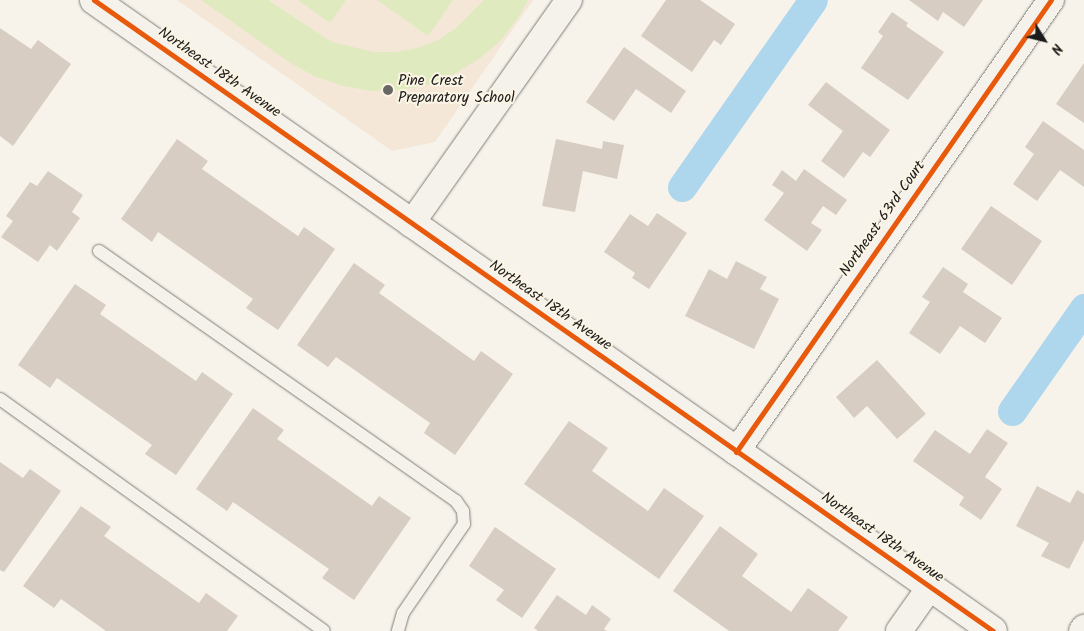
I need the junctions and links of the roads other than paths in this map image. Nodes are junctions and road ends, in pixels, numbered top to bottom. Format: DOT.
graph roads {
  1 [pos="94,0"];
  2 [pos="569,0"];
  3 [pos="1051,0"];
  4 [pos="411,224"];
  5 [pos="99,251"];
  6 [pos="0,399"];
  7 [pos="736,452"];
  8 [pos="930,587"];
  9 [pos="1084,628"];
  10 [pos="324,631"];
  11 [pos="398,631"];
  12 [pos="899,631"];
  13 [pos="993,631"];
  14 [pos="1082,631"];
  1 -- 4 [label="street, Northeast 18th Avenue"];
  2 -- 4 [label="street"];
  3 -- 7 [label="street, Northeast 63rd Court"];
  4 -- 7 [label="street, Northeast 18th Avenue"];
  5 -- 11 [label="lane"];
  6 -- 10 [label="lane"];
  7 -- 8 [label="street, Northeast 18th Avenue"];
  8 -- 12 [label="street"];
  8 -- 13 [label="street, Northeast 18th Avenue"];
  9 -- 14 [label="street"];
}
